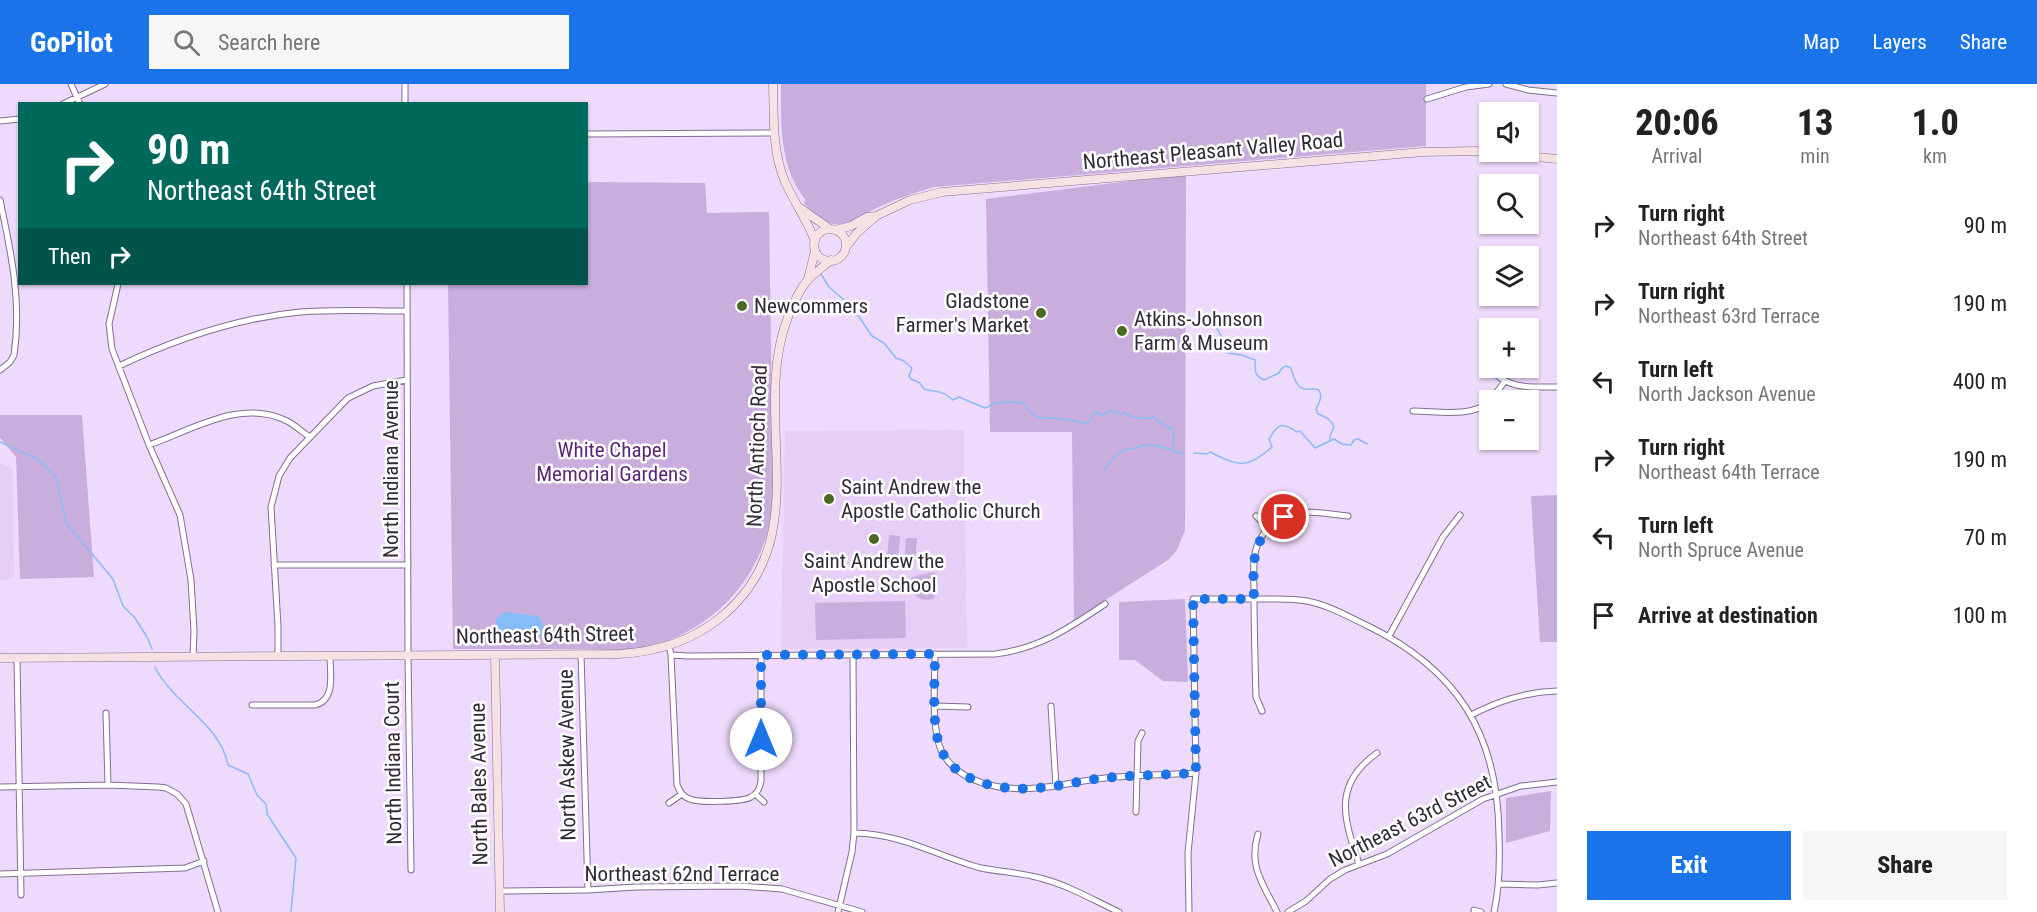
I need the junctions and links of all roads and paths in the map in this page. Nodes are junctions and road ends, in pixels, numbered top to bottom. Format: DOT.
graph roads {
  1 [pos="71,84"];
  2 [pos="105,84"];
  3 [pos="405,84"];
  4 [pos="773,84"];
  5 [pos="1490,84"];
  6 [pos="1506,84"];
  7 [pos="1465,86"];
  8 [pos="1557,93"];
  9 [pos="77,97"];
  10 [pos="1426,99"];
  11 [pos="67,102"];
  12 [pos="79,102"];
  13 [pos="405,102"];
  14 [pos="18,118"];
  15 [pos="0,121"];
  16 [pos="588,134"];
  17 [pos="774,134"];
  18 [pos="1557,159"];
  19 [pos="0,200"];
  20 [pos="800,208"];
  21 [pos="876,216"];
  22 [pos="833,229"];
  23 [pos="814,241"];
  24 [pos="846,247"];
  25 [pos="815,251"];
  26 [pos="831,260"];
  27 [pos="808,279"];
  28 [pos="118,285"];
  29 [pos="407,285"];
  30 [pos="407,311"];
  31 [pos="119,366"];
  32 [pos="0,370"];
  33 [pos="1500,378"];
  34 [pos="406,381"];
  35 [pos="1505,381"];
  36 [pos="1557,387"];
  37 [pos="1498,390"];
  38 [pos="1479,408"];
  39 [pos="1413,411"];
  40 [pos="310,437"];
  41 [pos="149,446"];
  42 [pos="1460,515"];
  43 [pos="1256,516"];
  44 [pos="1348,516"];
  45 [pos="1268,528"];
  46 [pos="274,565"];
  47 [pos="408,565"];
  48 [pos="1254,599"];
  49 [pos="1105,604"];
  50 [pos="1389,636"];
  51 [pos="669,645"];
  52 [pos="581,654"];
  53 [pos="935,654"];
  54 [pos="408,655"];
  55 [pos="495,655"];
  56 [pos="671,655"];
  57 [pos="761,655"];
  58 [pos="853,655"];
  59 [pos="278,656"];
  60 [pos="330,656"];
  61 [pos="193,657"];
  62 [pos="0,658"];
  63 [pos="17,658"];
  64 [pos="1557,691"];
  65 [pos="252,705"];
  66 [pos="936,706"];
  67 [pos="1051,706"];
  68 [pos="968,707"];
  69 [pos="1262,711"];
  70 [pos="106,712"];
  71 [pos="1471,715"];
  72 [pos="1142,733"];
  73 [pos="1377,753"];
  74 [pos="1196,773"];
  75 [pos="1137,776"];
  76 [pos="1557,782"];
  77 [pos="108,785"];
  78 [pos="1056,786"];
  79 [pos="0,787"];
  80 [pos="19,787"];
  81 [pos="682,794"];
  82 [pos="1496,794"];
  83 [pos="755,795"];
  84 [pos="764,802"];
  85 [pos="669,803"];
  86 [pos="1136,812"];
  87 [pos="854,833"];
  88 [pos="1258,834"];
  89 [pos="204,861"];
  90 [pos="1359,864"];
  91 [pos="411,870"];
  92 [pos="0,874"];
  93 [pos="21,874"];
  94 [pos="1557,883"];
  95 [pos="1499,884"];
  96 [pos="588,890"];
  97 [pos="500,891"];
  98 [pos="21,895"];
  99 [pos="840,905"];
  100 [pos="1474,910"];
  101 [pos="218,912"];
  102 [pos="500,912"];
  103 [pos="838,912"];
  104 [pos="862,912"];
  105 [pos="1119,912"];
  106 [pos="1190,912"];
  107 [pos="1276,912"];
  108 [pos="1288,912"];
  109 [pos="1481,912"];
  110 [pos="1494,912"];
  1 -- 9 [label="street"];
  2 -- 9 [label="street"];
  3 -- 13 [label="street"];
  4 -- 17 [label="street"];
  5 -- 7 [label="street"];
  6 -- 8 [label="street"];
  7 -- 10 [label="street"];
  9 -- 11 [label="street"];
  9 -- 12 [label="street"];
  14 -- 15 [label="street"];
  16 -- 17 [label="street"];
  17 -- 20 [label="street"];
  18 -- 21 [label="street, Northeast Pleasant Valley Road"];
  19 -- 32 [label="street"];
  20 -- 22 [label="street"];
  20 -- 23 [label="street"];
  21 -- 22 [label="street, Northeast Pleasant Valley Road"];
  21 -- 24 [label="street, Northeast Pleasant Valley Road"];
  22 -- 23 [label="street"];
  22 -- 24 [label="street"];
  23 -- 25 [label="street"];
  24 -- 26 [label="street"];
  25 -- 26 [label="street"];
  25 -- 27 [label="street, North Antioch Road"];
  26 -- 27 [label="street, North Antioch Road"];
  27 -- 51 [label="street, North Antioch Road"];
  28 -- 31 [label="street"];
  29 -- 30 [label="street, North Indiana Avenue"];
  30 -- 31 [label="street"];
  30 -- 34 [label="street, North Indiana Avenue"];
  31 -- 41 [label="street"];
  33 -- 35 [label="street"];
  34 -- 40 [label="street"];
  34 -- 47 [label="street, North Indiana Avenue"];
  35 -- 36 [label="street"];
  35 -- 37 [label="street"];
  38 -- 39 [label="street"];
  40 -- 41 [label="street"];
  40 -- 46 [label="street"];
  41 -- 61 [label="street"];
  42 -- 50 [label="street"];
  43 -- 45 [label="street"];
  44 -- 45 [label="street"];
  45 -- 48 [label="street"];
  46 -- 47 [label="street"];
  46 -- 59 [label="street"];
  47 -- 54 [label="street, North Indiana Avenue"];
  48 -- 50 [label="street"];
  48 -- 69 [label="street"];
  48 -- 74 [label="street"];
  49 -- 53 [label="street"];
  50 -- 71 [label="street"];
  51 -- 52 [label="street, Northeast 64th Street"];
  51 -- 56 [label="street"];
  52 -- 55 [label="street, Northeast 64th Street"];
  52 -- 96 [label="street, North Askew Avenue"];
  53 -- 58 [label="street"];
  53 -- 66 [label="street"];
  54 -- 55 [label="street, Northeast 64th Street"];
  54 -- 60 [label="street, Northeast 64th Street"];
  54 -- 91 [label="street, North Indiana Court"];
  55 -- 97 [label="street, North Bales Avenue"];
  56 -- 57 [label="street"];
  56 -- 81 [label="street"];
  57 -- 58 [label="street"];
  57 -- 83 [label="street"];
  58 -- 87 [label="street"];
  59 -- 60 [label="street, Northeast 64th Street"];
  59 -- 61 [label="street, Northeast 64th Street"];
  60 -- 65 [label="street"];
  61 -- 63 [label="street, Northeast 64th Street"];
  62 -- 63 [label="street, Northeast 64th Street"];
  63 -- 80 [label="street"];
  64 -- 71 [label="street"];
  66 -- 68 [label="street"];
  66 -- 78 [label="street"];
  67 -- 78 [label="street"];
  70 -- 77 [label="street"];
  71 -- 82 [label="street"];
  72 -- 75 [label="street"];
  73 -- 90 [label="street"];
  74 -- 75 [label="street"];
  74 -- 106 [label="street"];
  75 -- 78 [label="street"];
  75 -- 86 [label="street"];
  76 -- 82 [label="street, Northeast 63rd Street"];
  77 -- 80 [label="street"];
  77 -- 89 [label="street"];
  79 -- 80 [label="street"];
  80 -- 93 [label="street"];
  81 -- 83 [label="street"];
  81 -- 85 [label="street"];
  82 -- 90 [label="street, Northeast 63rd Street"];
  82 -- 95 [label="street"];
  83 -- 84 [label="street"];
  87 -- 99 [label="street"];
  87 -- 105 [label="street"];
  88 -- 107 [label="street"];
  89 -- 93 [label="street"];
  89 -- 101 [label="street"];
  90 -- 108 [label="street, Northeast 63rd Street"];
  92 -- 93 [label="street"];
  93 -- 98 [label="street"];
  94 -- 95 [label="street"];
  95 -- 110 [label="street"];
  96 -- 97 [label="street, Northeast 62nd Terrace"];
  96 -- 99 [label="street, Northeast 62nd Terrace"];
  97 -- 102 [label="street, North Bales Avenue"];
  99 -- 103 [label="street"];
  99 -- 104 [label="street, Northeast 62nd Terrace"];
  100 -- 109 [label="street"];
}
